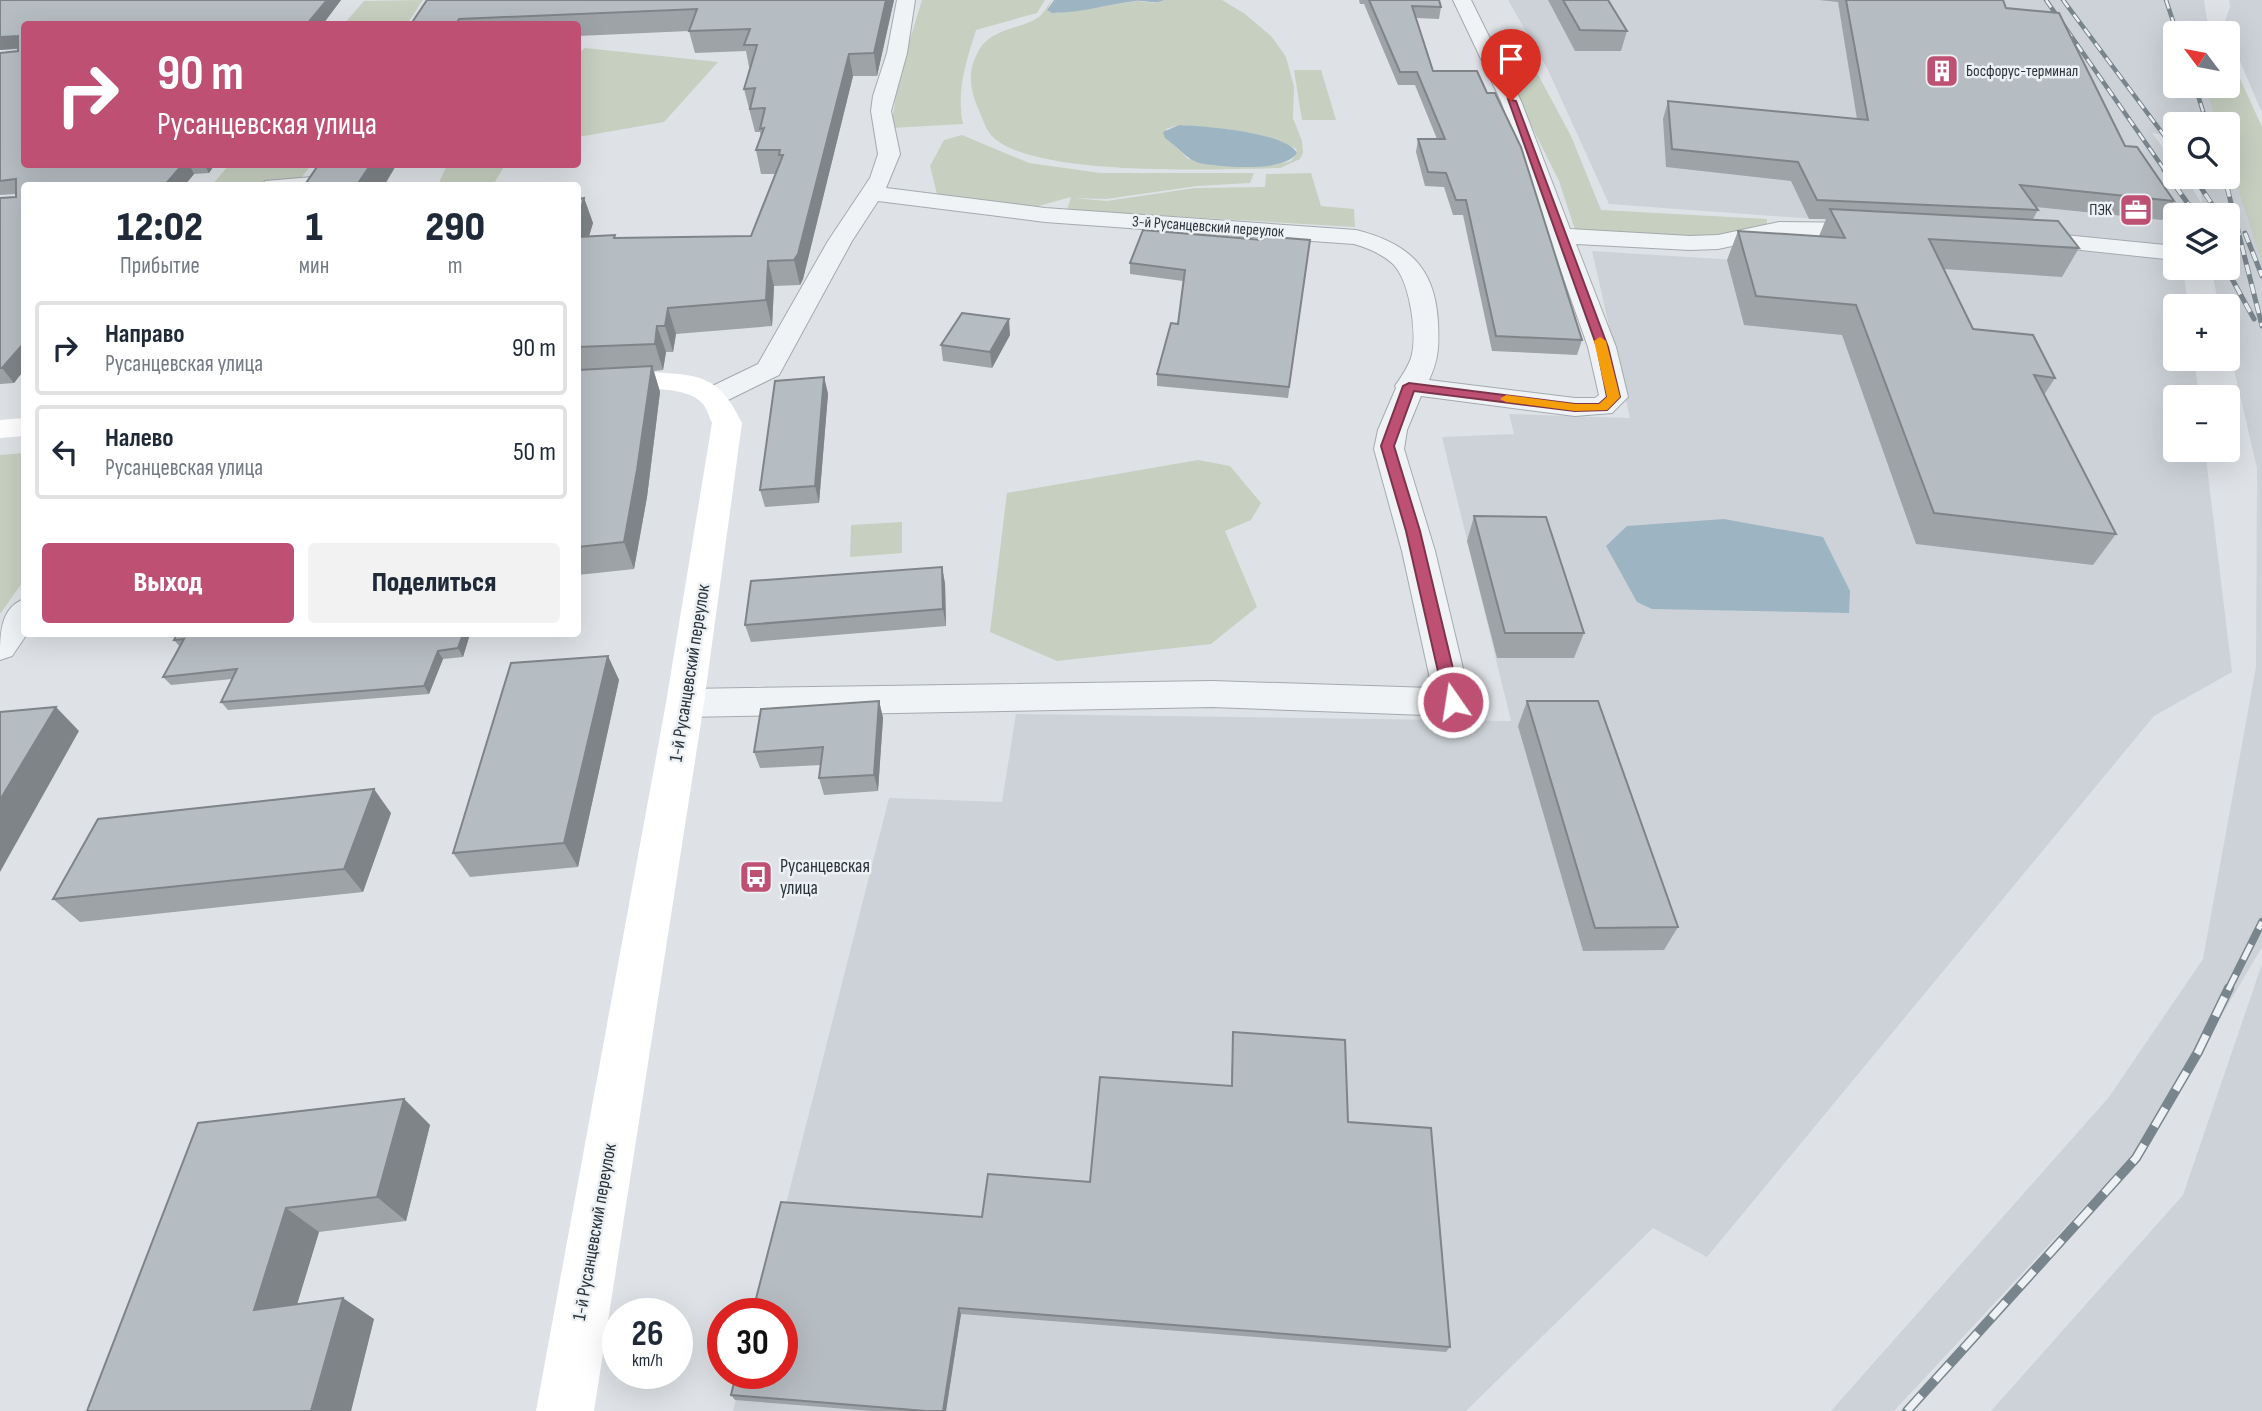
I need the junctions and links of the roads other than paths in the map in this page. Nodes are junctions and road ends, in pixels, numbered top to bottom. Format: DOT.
graph roads {
  1 [pos="906,0"];
  2 [pos="1462,0"];
  3 [pos="317,178"];
  4 [pos="295,182"];
  5 [pos="871,193"];
  6 [pos="1892,231"];
  7 [pos="1563,236"];
  8 [pos="1997,237"];
  9 [pos="2163,252"];
  10 [pos="581,385"];
  11 [pos="1409,386"];
  12 [pos="714,396"];
  13 [pos="21,427"];
  14 [pos="0,429"];
  15 [pos="21,616"];
  16 [pos="0,647"];
  17 [pos="685,703"];
  18 [pos="565,1411"];
  1 -- 5 [label="street"];
  2 -- 7 [label="street"];
  3 -- 4 [label="street"];
  5 -- 11 [label="street, 3-й Русанцевский переулок"];
  5 -- 12 [label="street"];
  6 -- 7 [label="street"];
  7 -- 11 [label="street"];
  8 -- 9 [label="street"];
  10 -- 12 [label="street"];
  11 -- 17 [label="street, 3-й Русанцевский переулок"];
  12 -- 17 [label="street, 1-й Русанцевский переулок"];
  13 -- 14 [label="street"];
  15 -- 16 [label="street"];
  17 -- 18 [label="street, 1-й Русанцевский переулок"];
}
